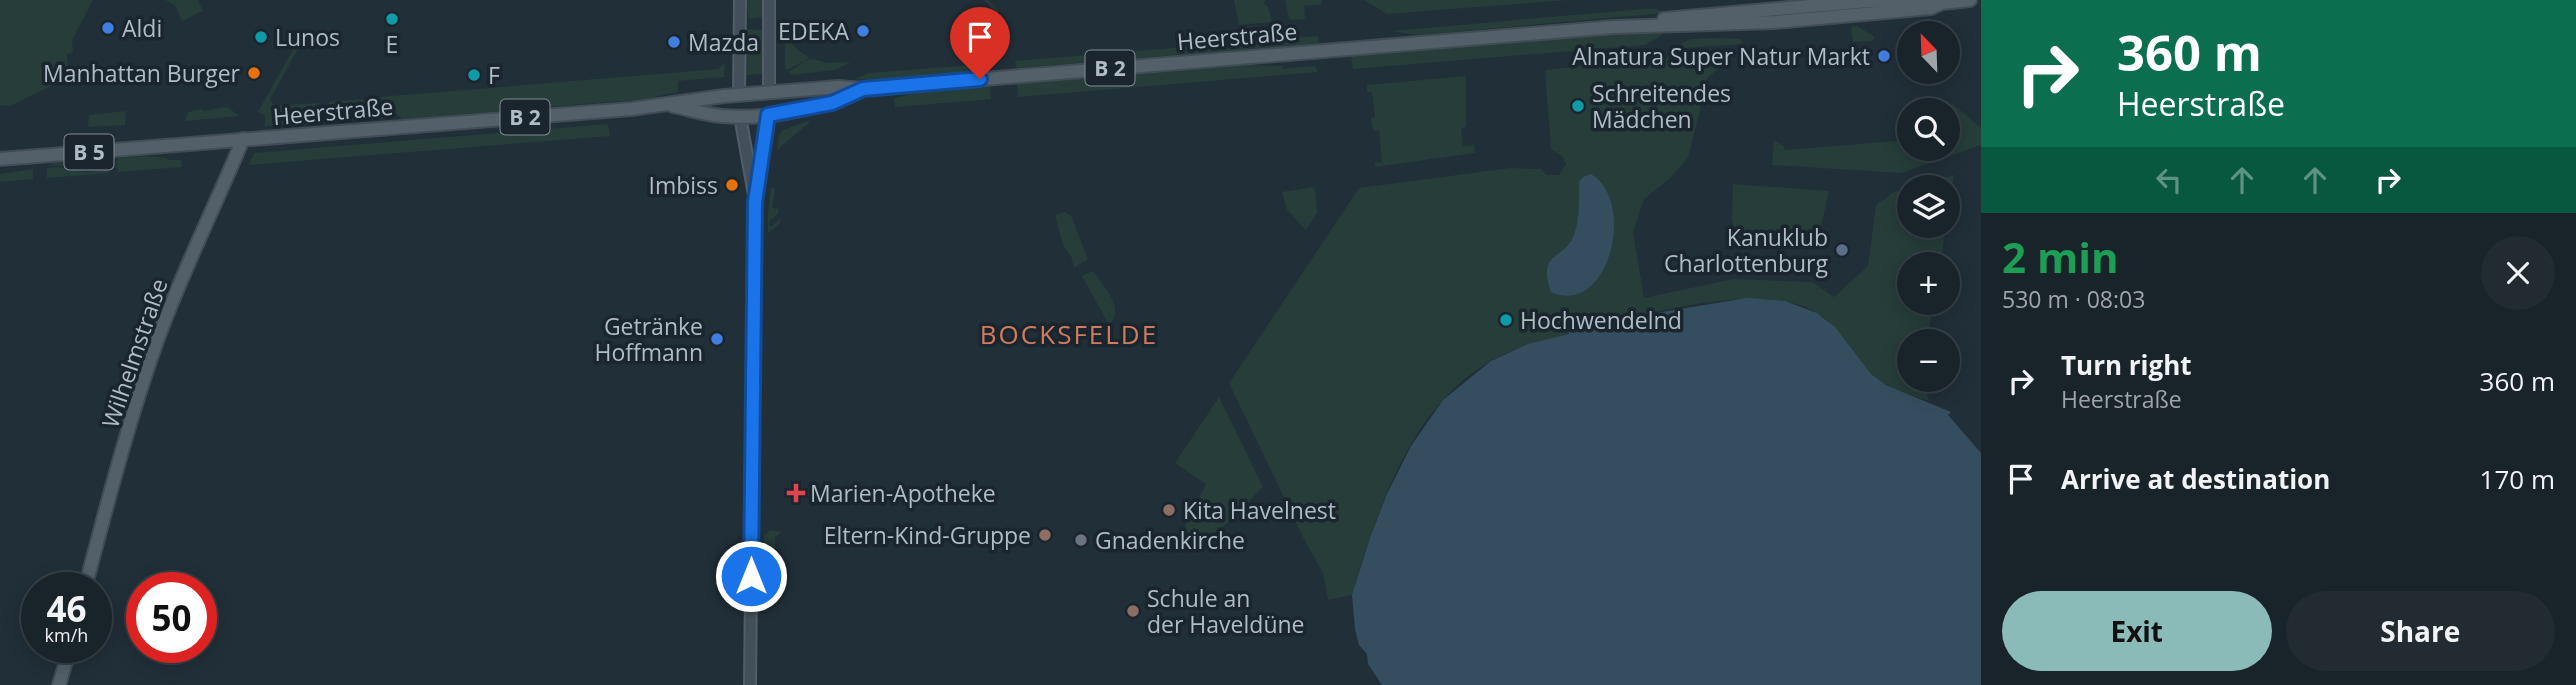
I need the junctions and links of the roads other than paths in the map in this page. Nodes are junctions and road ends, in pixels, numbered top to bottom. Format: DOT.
graph roads {
  1 [pos="740,0"];
  2 [pos="769,0"];
  3 [pos="1970,0"];
  4 [pos="863,89"];
  5 [pos="769,93"];
  6 [pos="739,95"];
  7 [pos="670,105"];
  8 [pos="768,115"];
  9 [pos="740,116"];
  10 [pos="243,139"];
  11 [pos="0,159"];
  12 [pos="755,202"];
  13 [pos="89,572"];
  14 [pos="66,663"];
  15 [pos="59,685"];
  16 [pos="750,685"];
  1 -- 6 [label="main road"];
  2 -- 5 [label="main road"];
  3 -- 4 [label="main road, Heerstraße / B 2"];
  4 -- 5 [label="main road, Heerstraße / B 2"];
  4 -- 8 [label="main road, Heerstraße / B 2"];
  5 -- 6 [label="main road, Heerstraße / B 2"];
  5 -- 8 [label="main road"];
  6 -- 7 [label="main road, Heerstraße / B 2"];
  6 -- 9 [label="main road"];
  7 -- 9 [label="main road, Heerstraße / B 2"];
  7 -- 10 [label="main road, Heerstraße / B 2"];
  8 -- 9 [label="main road, Heerstraße / B 2"];
  8 -- 12 [label="main road"];
  9 -- 12 [label="main road"];
  10 -- 11 [label="main road, Heerstraße / B 5"];
  10 -- 13 [label="main road, Wilhelmstraße"];
  12 -- 16 [label="main road"];
  14 -- 15 [label="main road"];
}
